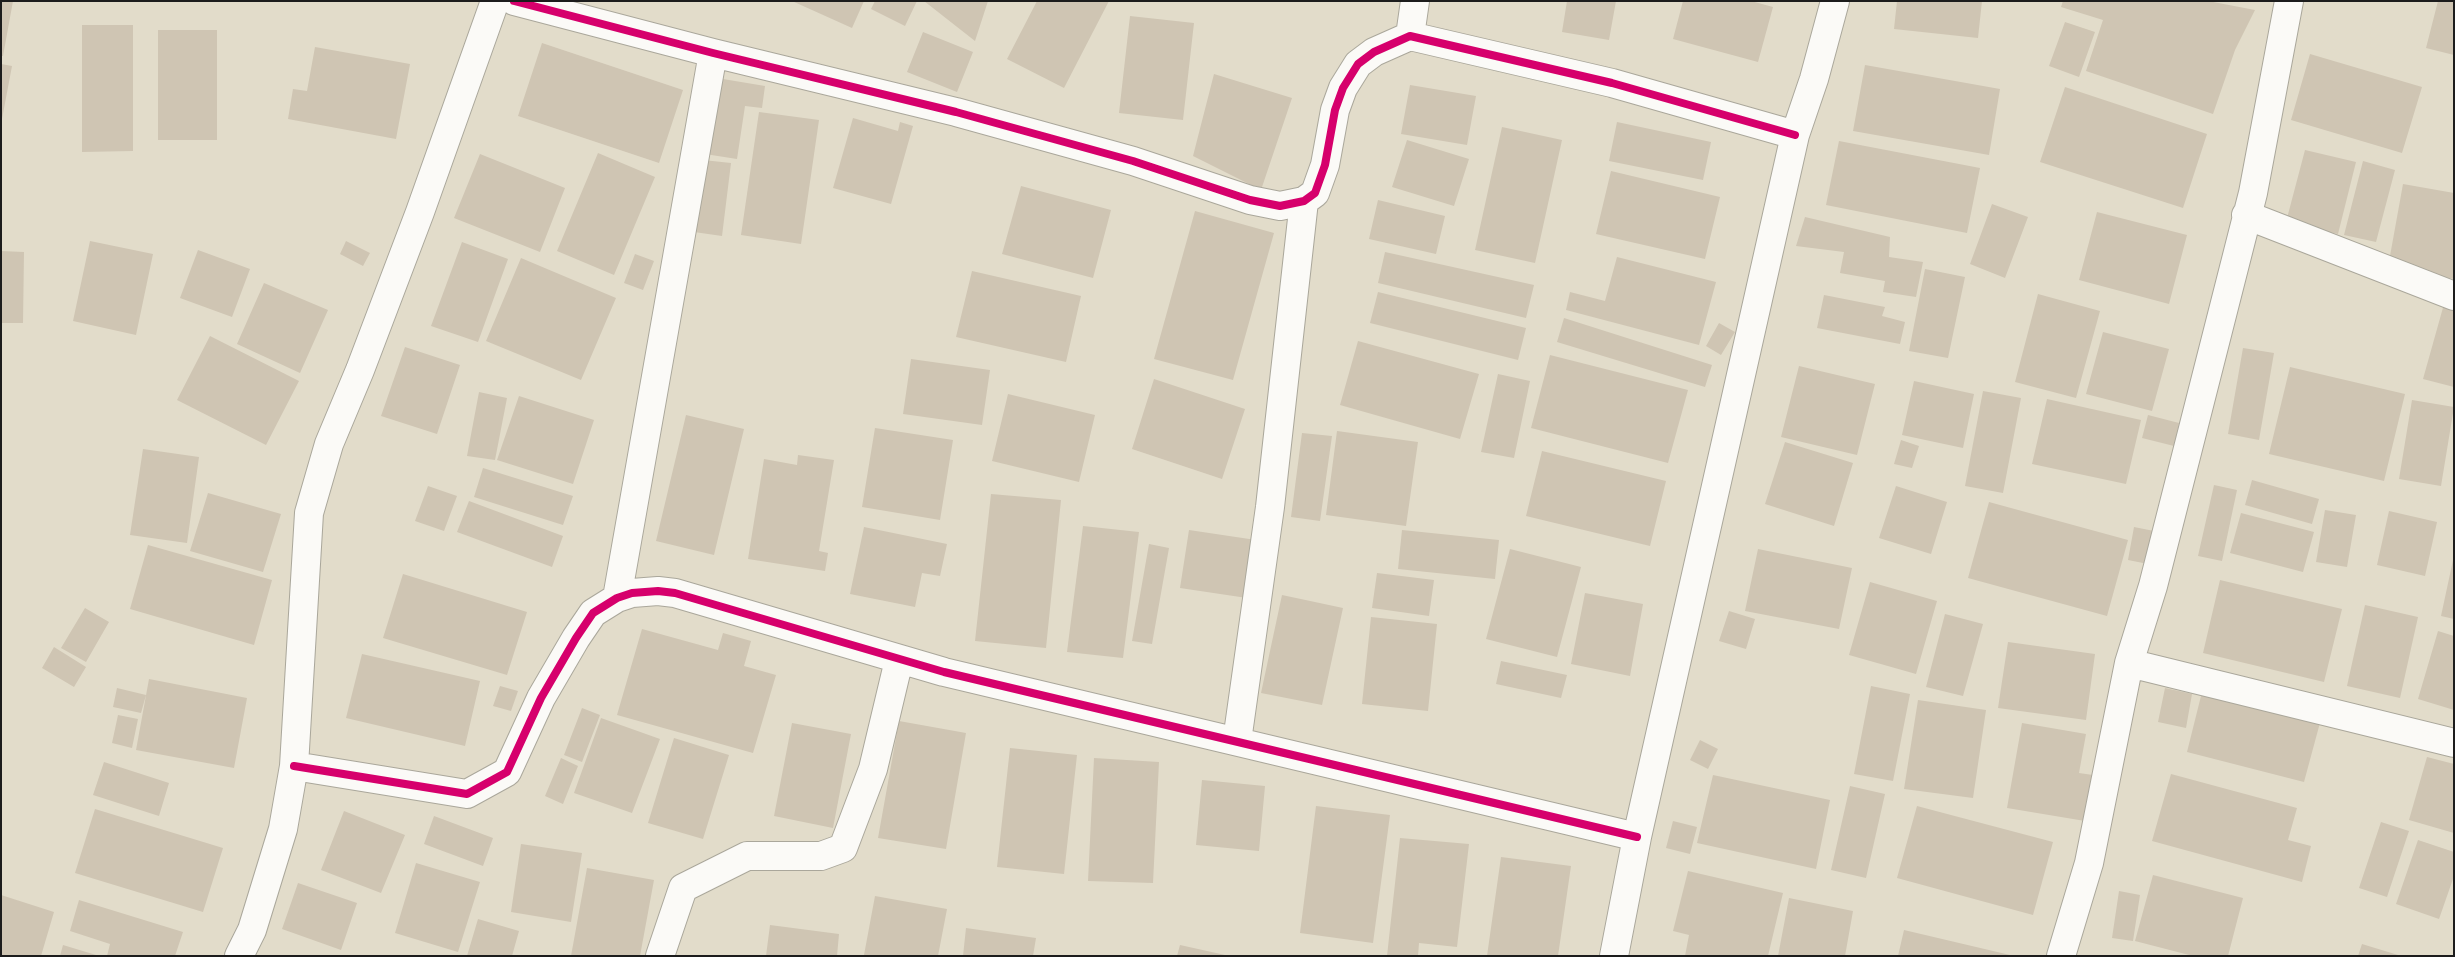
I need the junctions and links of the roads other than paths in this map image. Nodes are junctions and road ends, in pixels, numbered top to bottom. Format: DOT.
graph roads {
  1 [pos="495,1"];
  2 [pos="514,1"];
  3 [pos="1415,1"];
  4 [pos="1835,1"];
  5 [pos="2290,1"];
  6 [pos="1410,36"];
  7 [pos="713,53"];
  8 [pos="1795,135"];
  9 [pos="1304,201"];
  10 [pos="2246,215"];
  11 [pos="2454,296"];
  12 [pos="617,598"];
  13 [pos="899,660"];
  14 [pos="2129,663"];
  15 [pos="1237,741"];
  16 [pos="2454,743"];
  17 [pos="294,766"];
  18 [pos="1637,837"];
  19 [pos="239,956"];
  20 [pos="660,956"];
  21 [pos="1614,956"];
  22 [pos="2061,956"];
  1 -- 17 [label="street"];
  2 -- 7 [label="street"];
  3 -- 6 [label="street"];
  4 -- 8 [label="street"];
  5 -- 10 [label="street"];
  6 -- 8 [label="street"];
  6 -- 9 [label="street"];
  7 -- 9 [label="street"];
  7 -- 12 [label="street"];
  8 -- 18 [label="street"];
  9 -- 15 [label="street"];
  10 -- 11 [label="street"];
  10 -- 14 [label="street"];
  12 -- 13 [label="street"];
  12 -- 17 [label="street"];
  13 -- 15 [label="street"];
  13 -- 20 [label="street"];
  14 -- 16 [label="street"];
  14 -- 22 [label="street"];
  15 -- 18 [label="street"];
  17 -- 19 [label="street"];
  18 -- 21 [label="street"];
}
